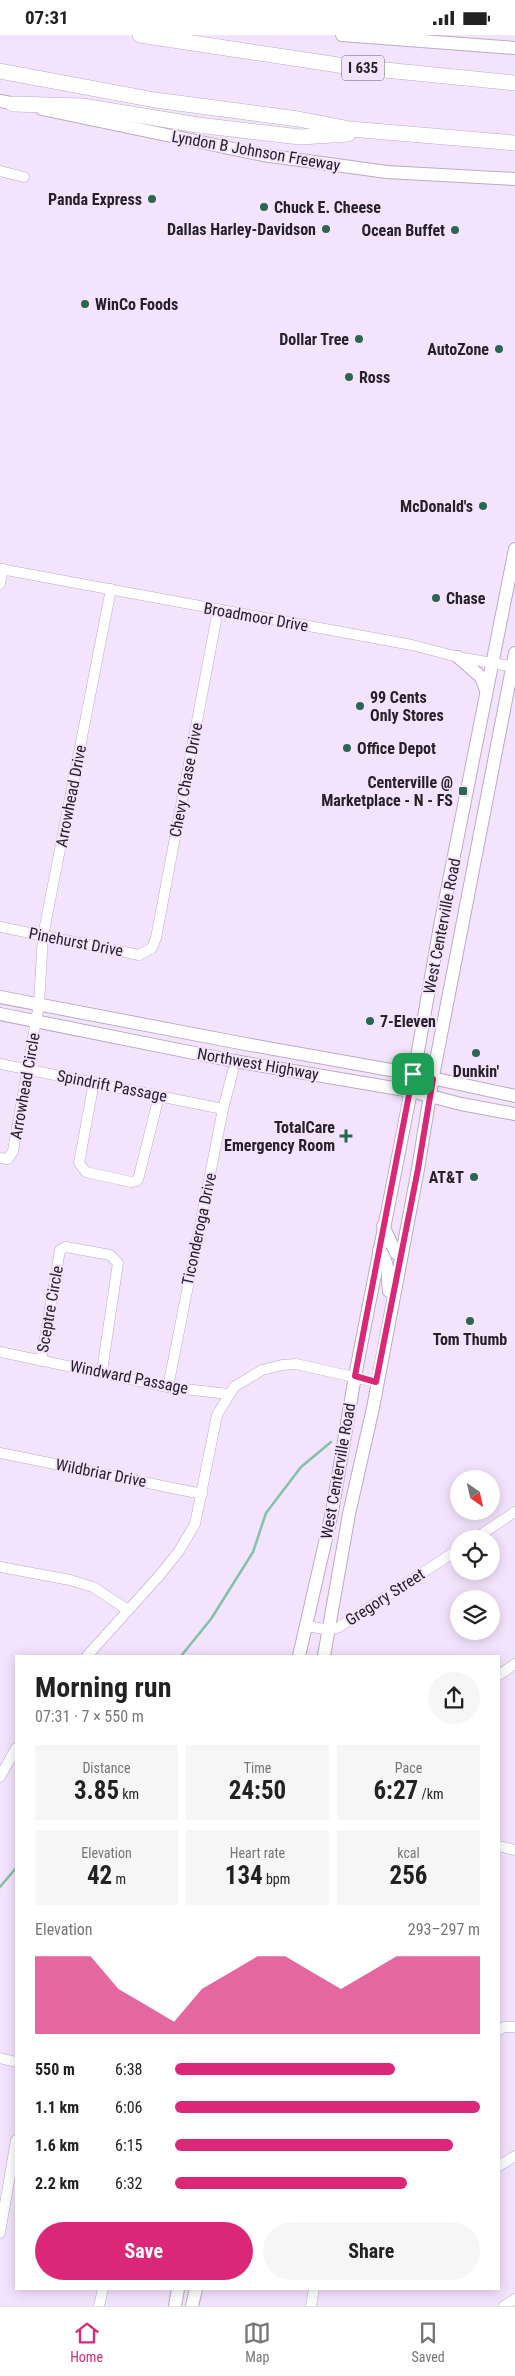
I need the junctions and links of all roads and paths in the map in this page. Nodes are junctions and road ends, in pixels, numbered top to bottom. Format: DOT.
graph roads {
  1 [pos="140,35"];
  2 [pos="342,35"];
  3 [pos="515,48"];
  4 [pos="0,71"];
  5 [pos="515,83"];
  6 [pos="6,102"];
  7 [pos="380,133"];
  8 [pos="515,143"];
  9 [pos="0,171"];
  10 [pos="24,177"];
  11 [pos="515,179"];
  12 [pos="515,549"];
  13 [pos="1,569"];
  14 [pos="0,584"];
  15 [pos="111,589"];
  16 [pos="218,610"];
  17 [pos="515,653"];
  18 [pos="458,657"];
  19 [pos="492,663"];
  20 [pos="514,667"];
  21 [pos="515,686"];
  22 [pos="486,691"];
  23 [pos="506,702"];
  24 [pos="463,810"];
  25 [pos="485,815"];
  26 [pos="440,926"];
  27 [pos="0,927"];
  28 [pos="462,932"];
  29 [pos="43,936"];
  30 [pos="152,948"];
  31 [pos="0,997"];
  32 [pos="40,1004"];
  33 [pos="0,1014"];
  34 [pos="37,1021"];
  35 [pos="288,1051"];
  36 [pos="0,1064"];
  37 [pos="285,1069"];
  38 [pos="28,1070"];
  39 [pos="233,1071"];
  40 [pos="413,1074"];
  41 [pos="433,1079"];
  42 [pos="94,1082"];
  43 [pos="411,1091"];
  44 [pos="158,1096"];
  45 [pos="515,1096"];
  46 [pos="430,1097"];
  47 [pos="223,1109"];
  48 [pos="515,1114"];
  49 [pos="0,1158"];
  50 [pos="383,1226"];
  51 [pos="379,1250"];
  52 [pos="401,1256"];
  53 [pos="392,1306"];
  54 [pos="0,1352"];
  55 [pos="41,1361"];
  56 [pos="102,1371"];
  57 [pos="355,1376"];
  58 [pos="376,1382"];
  59 [pos="168,1387"];
  60 [pos="228,1394"];
  61 [pos="0,1453"];
  62 [pos="202,1494"];
  63 [pos="332,1512"];
  64 [pos="515,1512"];
  65 [pos="349,1515"];
  66 [pos="488,1530"];
  67 [pos="450,1555"];
  68 [pos="0,1567"];
  69 [pos="128,1610"];
  70 [pos="306,1626"];
  71 [pos="330,1630"];
  72 [pos="88,1655"];
  73 [pos="299,1655"];
  74 [pos="324,1655"];
  75 [pos="515,1664"];
  76 [pos="500,1674"];
  77 [pos="15,1750"];
  78 [pos="0,1777"];
  79 [pos="500,1846"];
  80 [pos="515,1850"];
  81 [pos="515,2027"];
  82 [pos="500,2029"];
  83 [pos="0,2058"];
  84 [pos="15,2062"];
  85 [pos="15,2146"];
  86 [pos="515,2156"];
  87 [pos="500,2165"];
  88 [pos="0,2233"];
  89 [pos="103,2290"];
  90 [pos="178,2290"];
  91 [pos="196,2290"];
  92 [pos="314,2290"];
  93 [pos="515,2299"];
  94 [pos="99,2306"];
  95 [pos="175,2306"];
  96 [pos="192,2306"];
  97 [pos="311,2306"];
  98 [pos="504,2306"];
  1 -- 5 [label="highway, I 635"];
  2 -- 3 [label="main road"];
  4 -- 7 [label="highway, Lyndon B Johnson Freeway"];
  6 -- 7 [label="highway"];
  6 -- 11 [label="main road, Lyndon B Johnson Freeway"];
  7 -- 8 [label="highway, Lyndon B Johnson Freeway"];
  9 -- 10 [label="street"];
  12 -- 19 [label="main road, West Centerville Road"];
  13 -- 14 [label="street"];
  13 -- 15 [label="street, Broadmoor Drive"];
  15 -- 16 [label="street, Broadmoor Drive"];
  15 -- 29 [label="street, Arrowhead Drive"];
  16 -- 18 [label="street, Broadmoor Drive"];
  16 -- 30 [label="street, Chevy Chase Drive"];
  17 -- 20 [label="main road, West Centerville Road"];
  18 -- 19 [label="street, Broadmoor Drive"];
  18 -- 22 [label="main road"];
  19 -- 20 [label="street, Broadmoor Drive"];
  19 -- 22 [label="main road, West Centerville Road"];
  20 -- 23 [label="main road, West Centerville Road"];
  21 -- 23 [label="main road"];
  22 -- 24 [label="main road, West Centerville Road"];
  23 -- 25 [label="main road, West Centerville Road"];
  24 -- 25 [label="main road"];
  24 -- 26 [label="main road, West Centerville Road"];
  25 -- 28 [label="main road, West Centerville Road"];
  26 -- 28 [label="main road"];
  26 -- 40 [label="main road, West Centerville Road"];
  27 -- 29 [label="street, Pinehurst Drive"];
  28 -- 41 [label="main road, West Centerville Road"];
  29 -- 30 [label="street, Pinehurst Drive"];
  29 -- 32 [label="street, Arrowhead Drive"];
  31 -- 32 [label="main road, Northwest Highway"];
  32 -- 34 [label="street, Arrowhead Circle"];
  32 -- 35 [label="main road, Northwest Highway"];
  33 -- 34 [label="main road, Northwest Highway"];
  34 -- 37 [label="main road, Northwest Highway"];
  34 -- 38 [label="street, Arrowhead Circle"];
  35 -- 37 [label="main road"];
  35 -- 40 [label="main road, Northwest Highway"];
  36 -- 38 [label="street, Spindrift Passage"];
  37 -- 43 [label="main road, Northwest Highway"];
  38 -- 42 [label="street, Spindrift Passage"];
  38 -- 49 [label="street, Arrowhead Circle"];
  39 -- 47 [label="street, Ticonderoga Drive"];
  40 -- 41 [label="main road, Northwest Highway"];
  40 -- 43 [label="main road, West Centerville Road"];
  41 -- 45 [label="main road, Northwest Highway"];
  41 -- 46 [label="main road, West Centerville Road"];
  42 -- 44 [label="street, Spindrift Passage"];
  42 -- 44 [label="street"];
  43 -- 46 [label="main road, Northwest Highway"];
  43 -- 50 [label="main road, West Centerville Road"];
  44 -- 47 [label="street, Spindrift Passage"];
  46 -- 48 [label="main road, Northwest Highway"];
  46 -- 52 [label="main road, West Centerville Road"];
  47 -- 59 [label="street, Ticonderoga Drive"];
  50 -- 51 [label="main road, West Centerville Road"];
  50 -- 52 [label="main road"];
  51 -- 53 [label="main road"];
  51 -- 57 [label="main road, West Centerville Road"];
  52 -- 53 [label="main road, West Centerville Road"];
  53 -- 58 [label="main road, West Centerville Road"];
  54 -- 55 [label="street, Windward Passage"];
  55 -- 56 [label="street, Windward Passage"];
  55 -- 56 [label="street, Sceptre Circle"];
  56 -- 59 [label="street, Windward Passage"];
  57 -- 58 [label="street"];
  57 -- 60 [label="street"];
  57 -- 63 [label="main road, West Centerville Road"];
  58 -- 65 [label="main road, West Centerville Road"];
  59 -- 60 [label="street, Windward Passage"];
  60 -- 62 [label="street"];
  61 -- 62 [label="street, Wildbriar Drive"];
  62 -- 69 [label="street"];
  63 -- 65 [label="main road"];
  63 -- 70 [label="main road, West Centerville Road"];
  64 -- 66 [label="street"];
  65 -- 71 [label="main road, West Centerville Road"];
  67 -- 71 [label="street, Gregory Street"];
  68 -- 69 [label="street"];
  69 -- 72 [label="street"];
  70 -- 71 [label="street, Gregory Street"];
  70 -- 73 [label="main road, West Centerville Road"];
  71 -- 74 [label="main road, West Centerville Road"];
  75 -- 76 [label="street"];
  77 -- 78 [label="street"];
  79 -- 80 [label="street"];
  81 -- 82 [label="street"];
  83 -- 84 [label="street"];
  85 -- 88 [label="street"];
  86 -- 87 [label="street"];
  89 -- 94 [label="street"];
  90 -- 95 [label="main road"];
  91 -- 96 [label="main road"];
  92 -- 97 [label="street"];
  93 -- 98 [label="street"];
}
